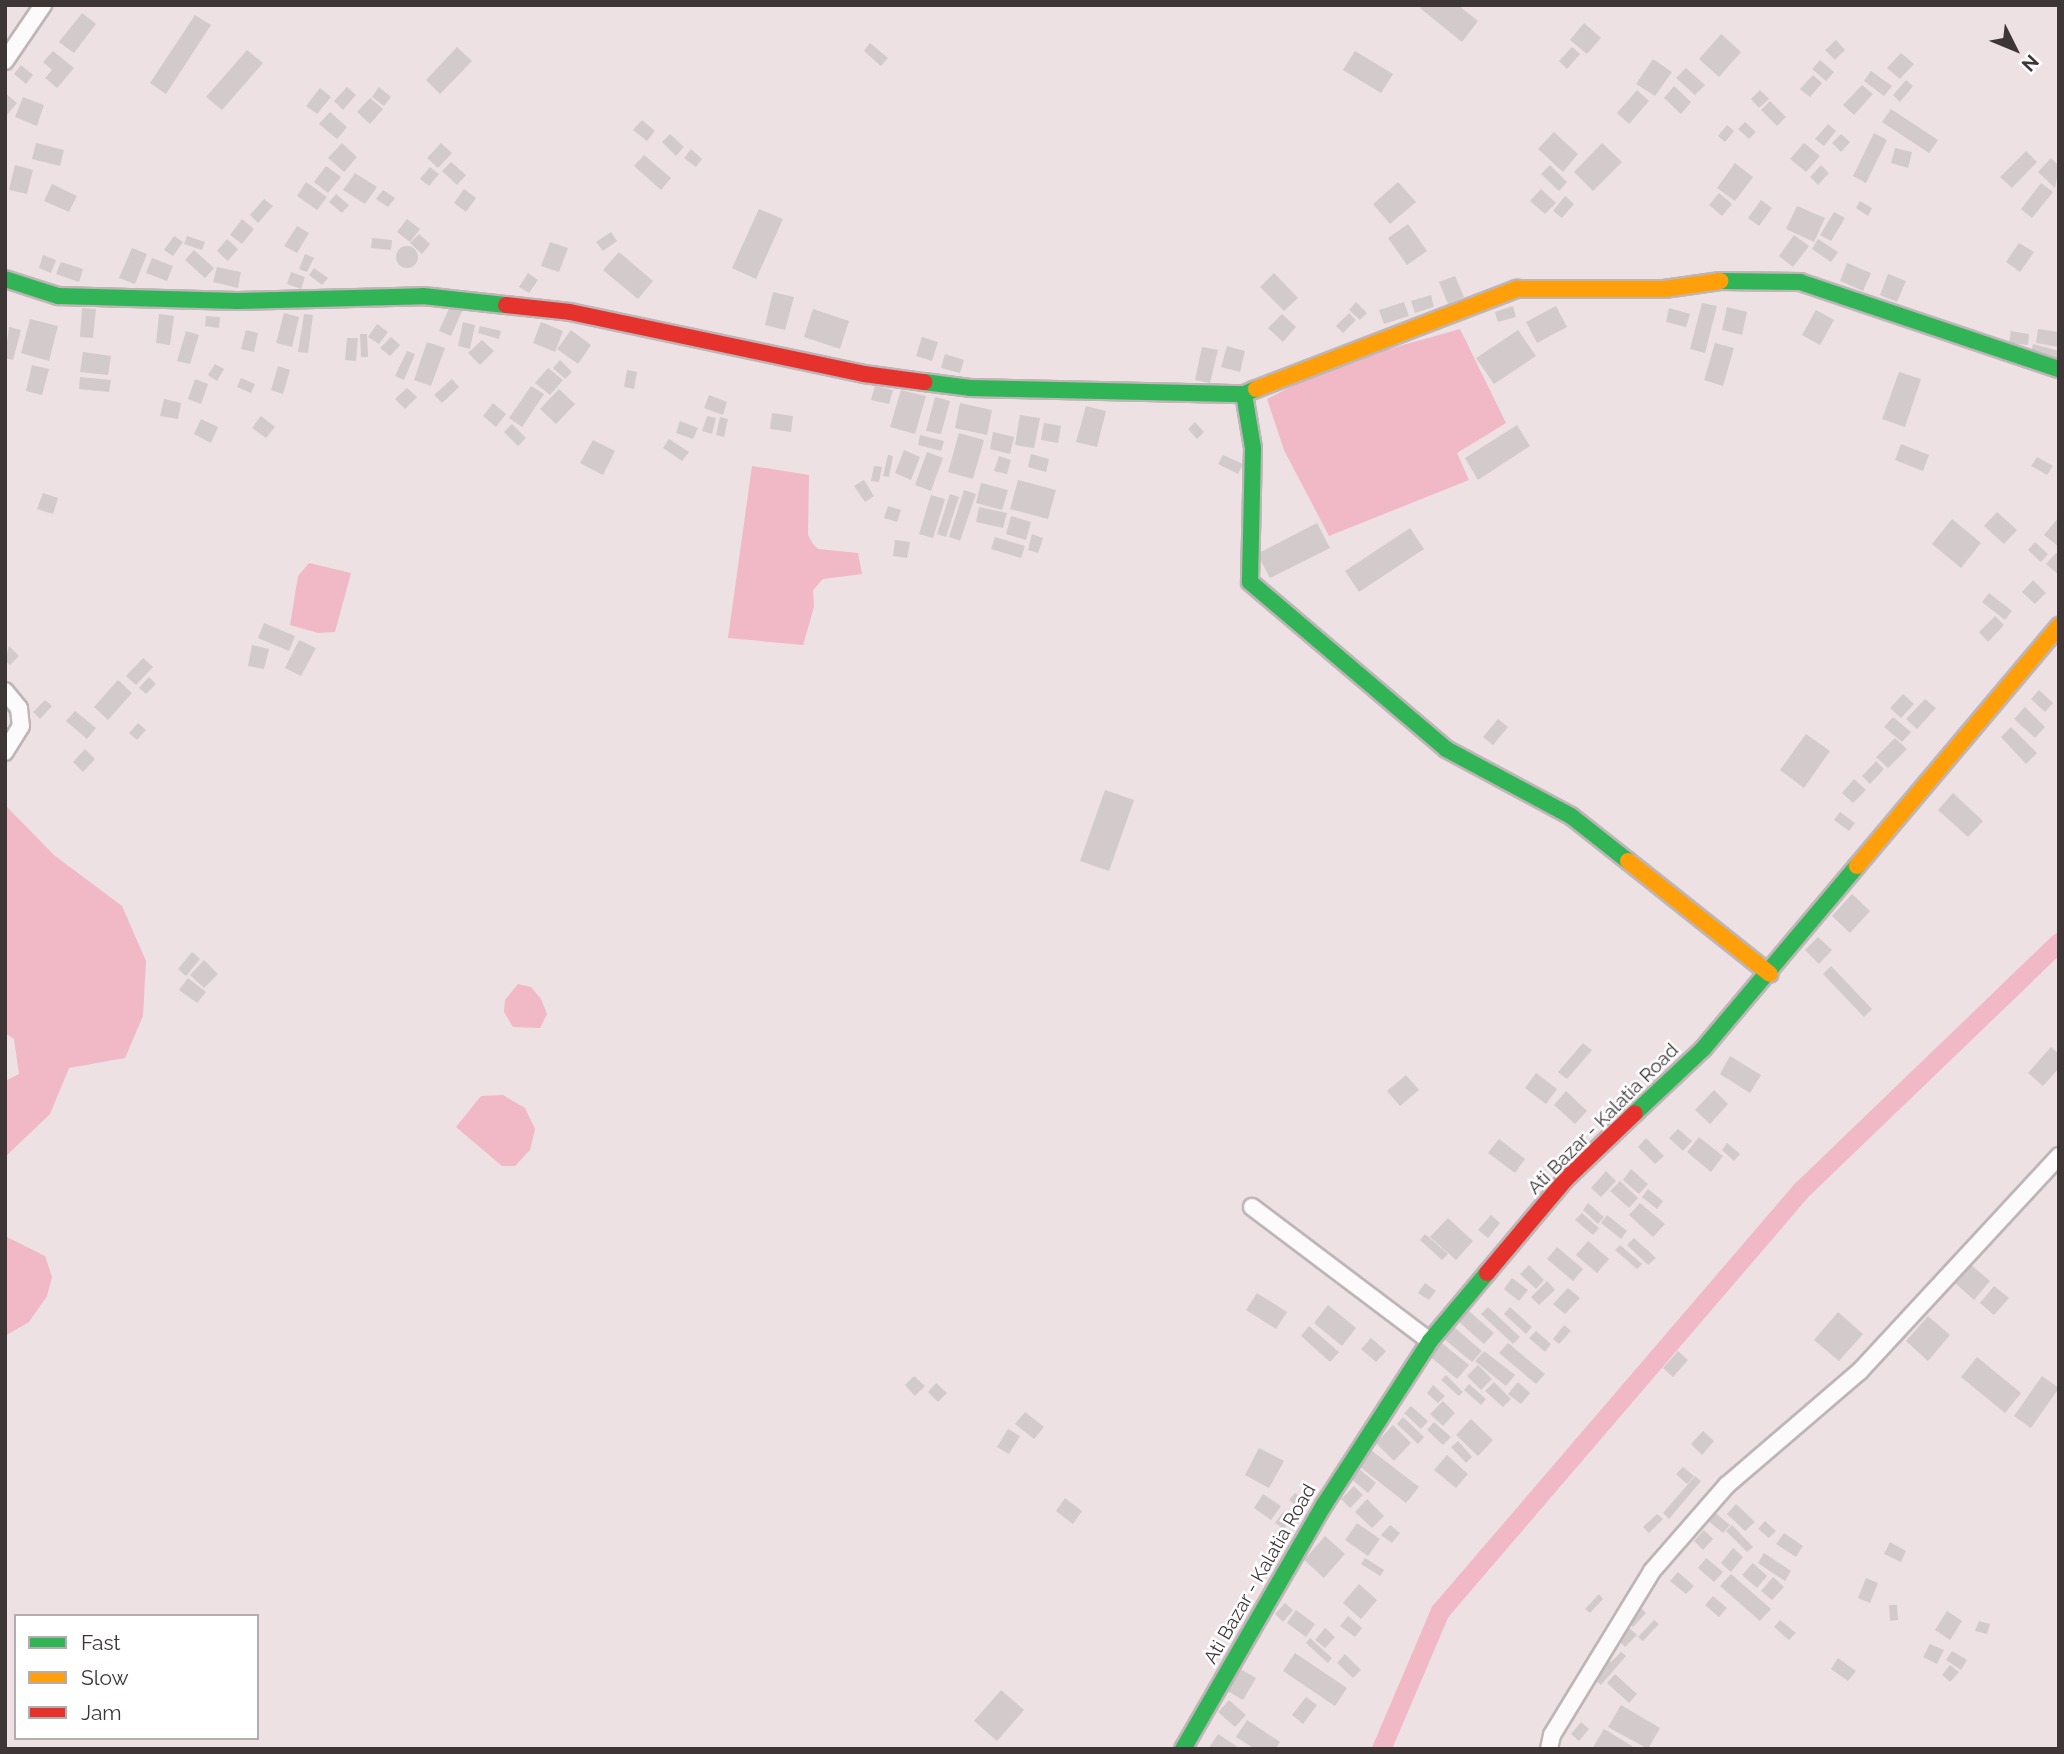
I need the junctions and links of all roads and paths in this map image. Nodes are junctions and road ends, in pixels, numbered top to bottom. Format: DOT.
graph roads {
  1 [pos="43,5"];
  2 [pos="5,61"];
  3 [pos="5,279"];
  4 [pos="2059,369"];
  5 [pos="1244,394"];
  6 [pos="2059,626"];
  7 [pos="5,691"];
  8 [pos="5,752"];
  9 [pos="1770,974"];
  10 [pos="2059,1156"];
  11 [pos="1252,1207"];
  12 [pos="1430,1341"];
  13 [pos="1182,1749"];
  14 [pos="1549,1749"];
  1 -- 2 [label="street"];
  3 -- 5 [label="street"];
  4 -- 5 [label="street"];
  5 -- 9 [label="street"];
  6 -- 9 [label="street, Ati Bazar - Kalatia Road"];
  7 -- 8 [label="street"];
  9 -- 12 [label="street, Ati Bazar - Kalatia Road"];
  10 -- 14 [label="street"];
  11 -- 12 [label="street"];
  12 -- 13 [label="street, Ati Bazar - Kalatia Road"];
}
